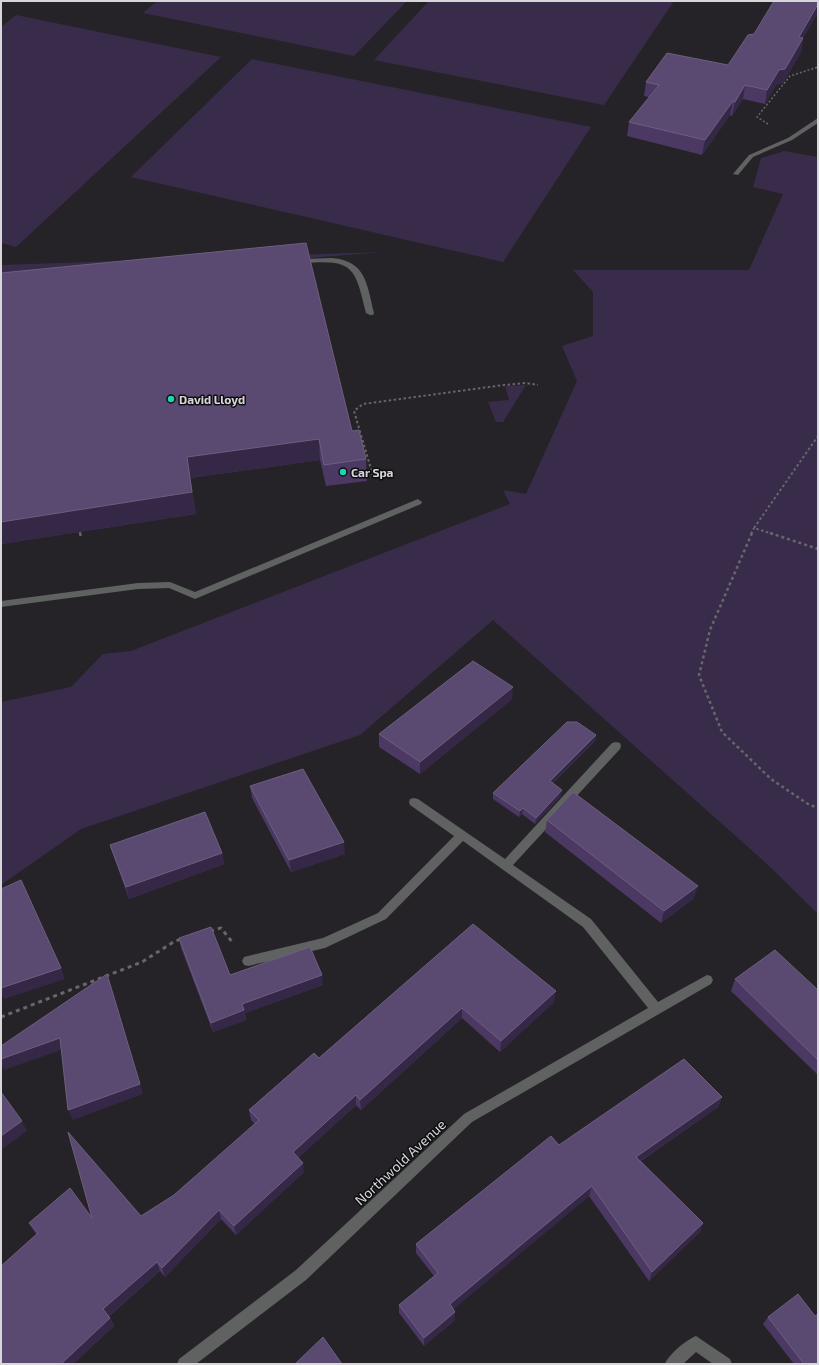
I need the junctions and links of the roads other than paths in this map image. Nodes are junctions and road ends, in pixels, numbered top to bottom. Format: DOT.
graph roads {
  1 [pos="818,120"];
  2 [pos="736,174"];
  3 [pos="305,261"];
  4 [pos="370,314"];
  5 [pos="418,502"];
  6 [pos="1,604"];
  7 [pos="616,746"];
  8 [pos="414,802"];
  9 [pos="462,835"];
  10 [pos="505,866"];
  11 [pos="248,961"];
  12 [pos="707,980"];
  13 [pos="656,1009"];
  14 [pos="184,1364"];
  15 [pos="672,1364"];
  16 [pos="725,1364"];
  1 -- 2 [label="street"];
  3 -- 4 [label="street"];
  5 -- 6 [label="street"];
  7 -- 10 [label="street"];
  8 -- 9 [label="street"];
  9 -- 10 [label="street"];
  9 -- 11 [label="street"];
  10 -- 13 [label="street"];
  12 -- 13 [label="street, Northwold Avenue"];
  13 -- 14 [label="street, Northwold Avenue"];
  15 -- 16 [label="street"];
}
